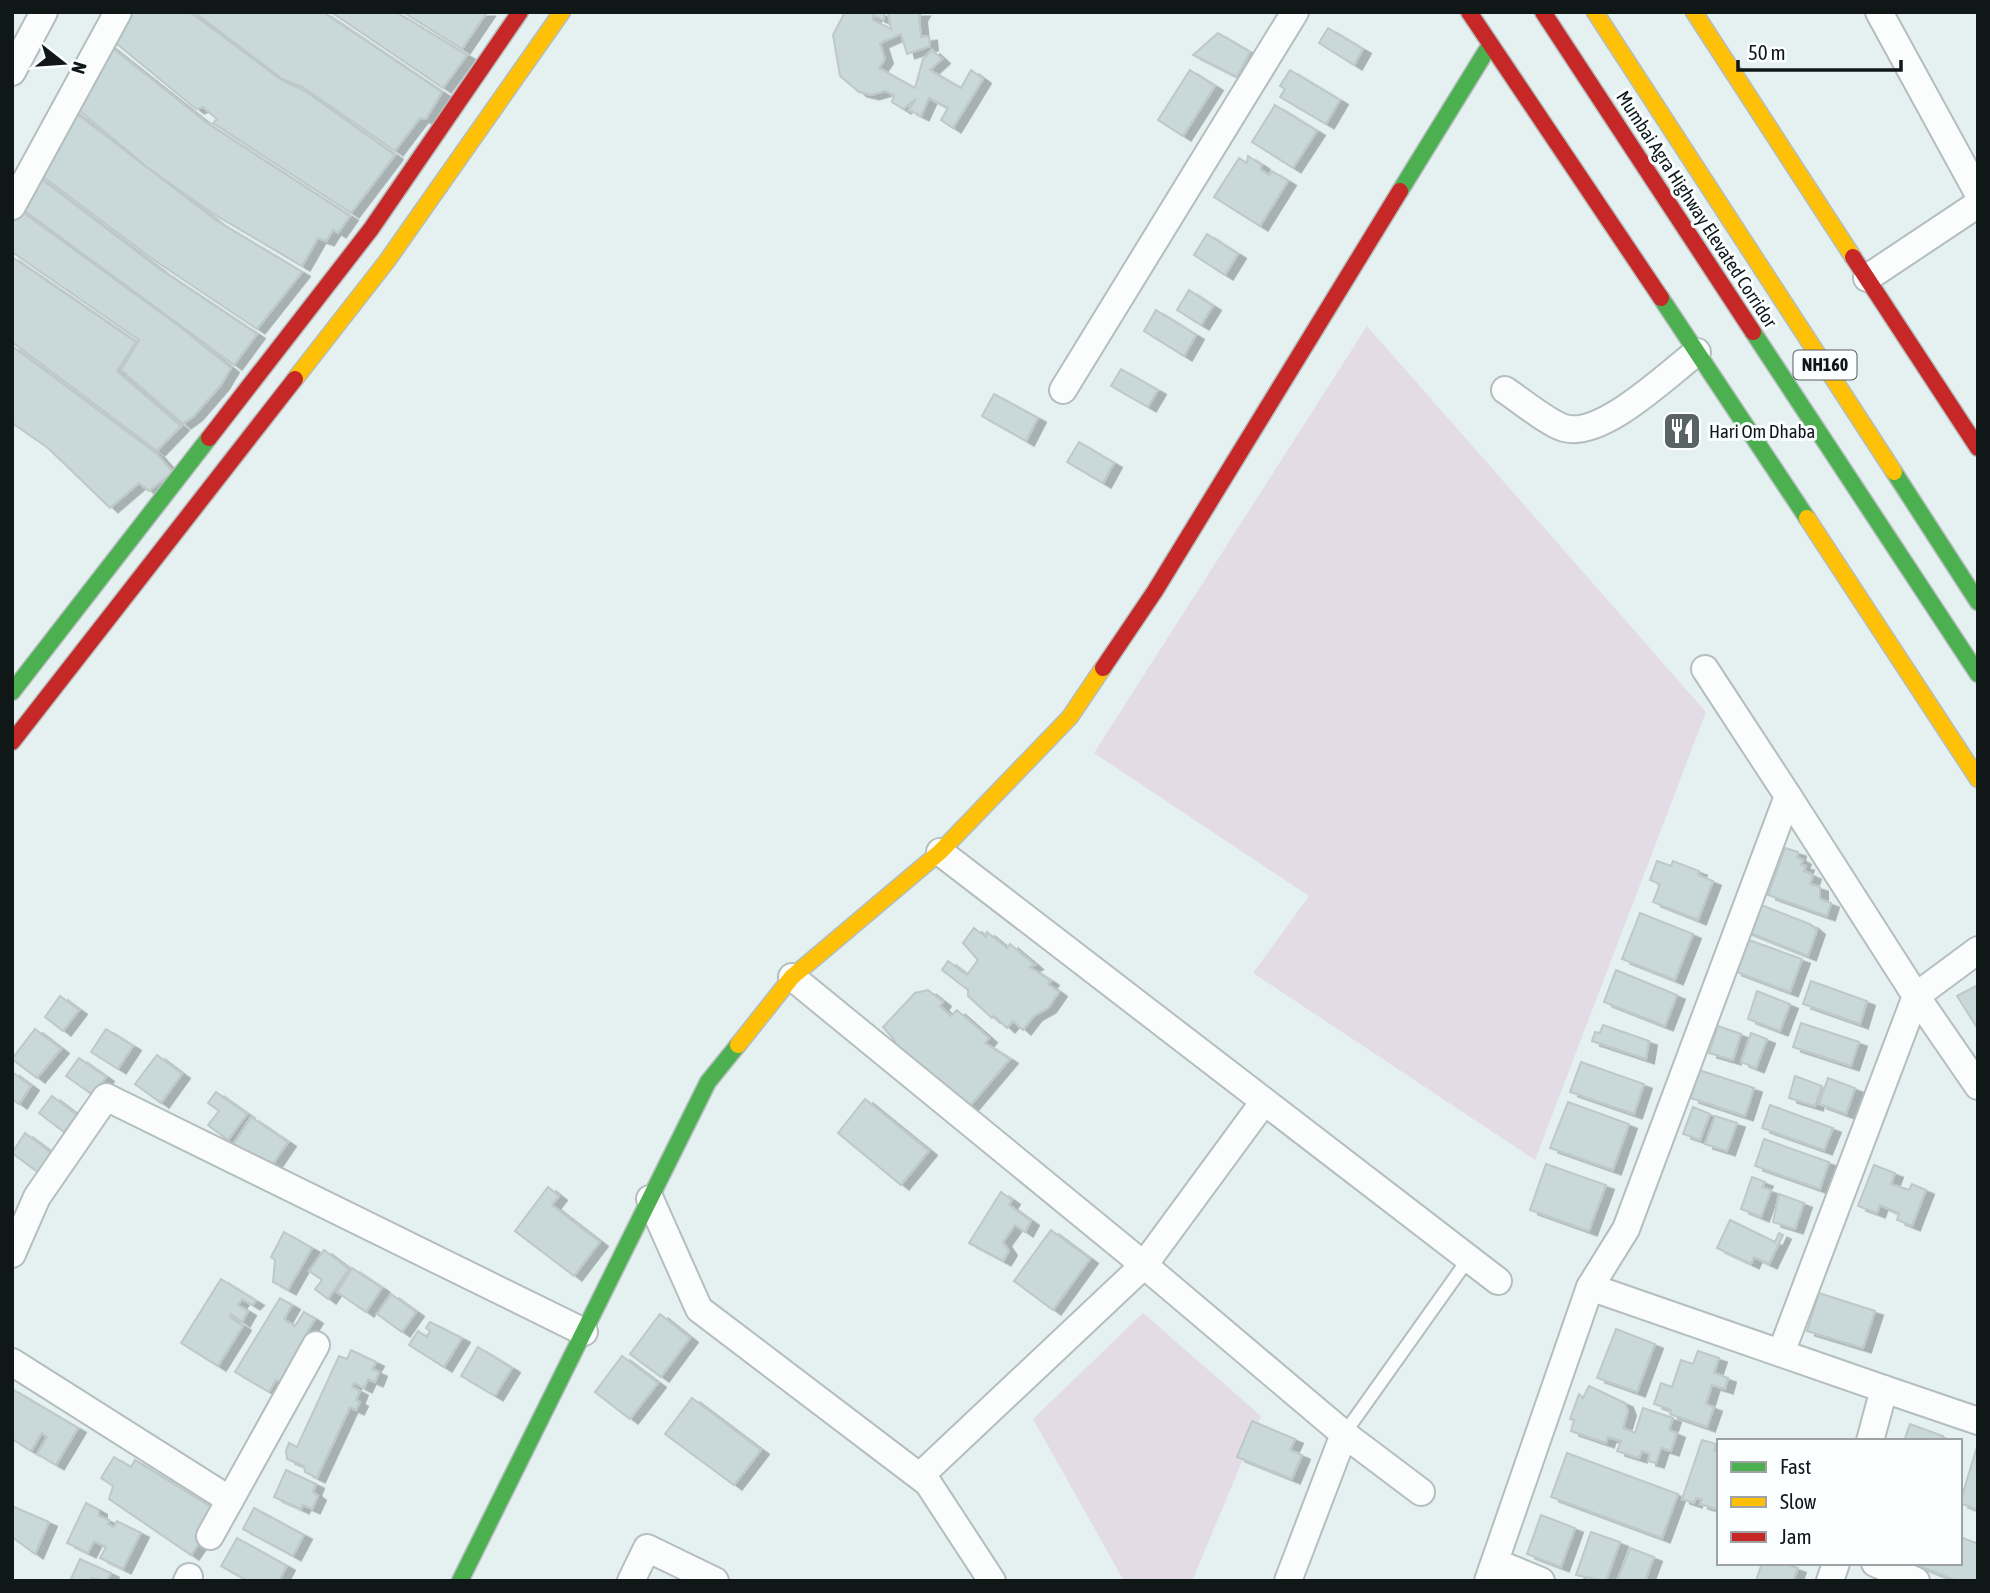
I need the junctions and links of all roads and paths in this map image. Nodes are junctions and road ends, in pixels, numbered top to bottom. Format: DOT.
graph roads {
  1 [pos="44,12"];
  2 [pos="118,12"];
  3 [pos="520,12"];
  4 [pos="562,12"];
  5 [pos="1295,12"];
  6 [pos="1469,12"];
  7 [pos="1543,12"];
  8 [pos="1595,12"];
  9 [pos="1694,12"];
  10 [pos="1879,12"];
  11 [pos="1490,45"];
  12 [pos="12,72"];
  13 [pos="1978,193"];
  14 [pos="1978,204"];
  15 [pos="12,206"];
  16 [pos="1867,278"];
  17 [pos="1697,352"];
  18 [pos="1063,390"];
  19 [pos="1505,390"];
  20 [pos="1978,448"];
  21 [pos="1978,602"];
  22 [pos="1705,669"];
  23 [pos="1978,674"];
  24 [pos="12,692"];
  25 [pos="12,742"];
  26 [pos="1978,779"];
  27 [pos="1788,796"];
  28 [pos="940,852"];
  29 [pos="1978,950"];
  30 [pos="792,977"];
  31 [pos="1916,996"];
  32 [pos="1978,1086"];
  33 [pos="1263,1103"];
  34 [pos="650,1199"];
  35 [pos="20,1211"];
  36 [pos="12,1254"];
  37 [pos="1469,1258"];
  38 [pos="1144,1265"];
  39 [pos="1498,1281"];
  40 [pos="1590,1287"];
  41 [pos="584,1332"];
  42 [pos="316,1345"];
  43 [pos="1781,1353"];
  44 [pos="12,1363"];
  45 [pos="1884,1389"];
  46 [pos="1978,1420"];
  47 [pos="1344,1434"];
  48 [pos="1871,1439"];
  49 [pos="919,1476"];
  50 [pos="1421,1492"];
  51 [pos="230,1500"];
  52 [pos="210,1536"];
  53 [pos="1880,1565"];
  54 [pos="1492,1571"];
  55 [pos="460,1581"];
  56 [pos="631,1581"];
  57 [pos="715,1581"];
  58 [pos="992,1581"];
  59 [pos="1288,1581"];
  60 [pos="1541,1581"];
  61 [pos="1916,1581"];
  1 -- 12 [label="street"];
  2 -- 15 [label="street"];
  3 -- 24 [label="main road"];
  4 -- 25 [label="main road"];
  5 -- 18 [label="street"];
  6 -- 11 [label="main road"];
  7 -- 23 [label="main road, Mumbai Agra Highway Elevated Corridor / NH160"];
  8 -- 21 [label="main road, Mumbai Agra Highway Elevated Corridor / NH160"];
  9 -- 16 [label="main road"];
  10 -- 13 [label="street"];
  11 -- 17 [label="main road"];
  11 -- 28 [label="main road"];
  14 -- 16 [label="street"];
  16 -- 20 [label="main road"];
  17 -- 19 [label="street"];
  17 -- 26 [label="main road"];
  22 -- 27 [label="street"];
  27 -- 31 [label="street"];
  27 -- 40 [label="street"];
  28 -- 30 [label="main road"];
  28 -- 33 [label="street"];
  29 -- 31 [label="street"];
  30 -- 34 [label="main road"];
  30 -- 38 [label="street"];
  31 -- 32 [label="street"];
  31 -- 43 [label="street"];
  33 -- 37 [label="street"];
  33 -- 38 [label="street"];
  34 -- 41 [label="main road"];
  34 -- 49 [label="street"];
  35 -- 36 [label="street"];
  35 -- 41 [label="street"];
  37 -- 39 [label="street"];
  37 -- 47 [label="lane"];
  38 -- 47 [label="street"];
  38 -- 49 [label="street"];
  40 -- 43 [label="street"];
  40 -- 54 [label="street"];
  41 -- 55 [label="main road"];
  42 -- 51 [label="street"];
  43 -- 45 [label="street"];
  44 -- 51 [label="street"];
  45 -- 46 [label="street"];
  45 -- 48 [label="street"];
  47 -- 50 [label="street"];
  47 -- 59 [label="street"];
  49 -- 58 [label="street"];
  51 -- 52 [label="street"];
  53 -- 61 [label="street"];
  54 -- 60 [label="street"];
  56 -- 57 [label="street"];
}
